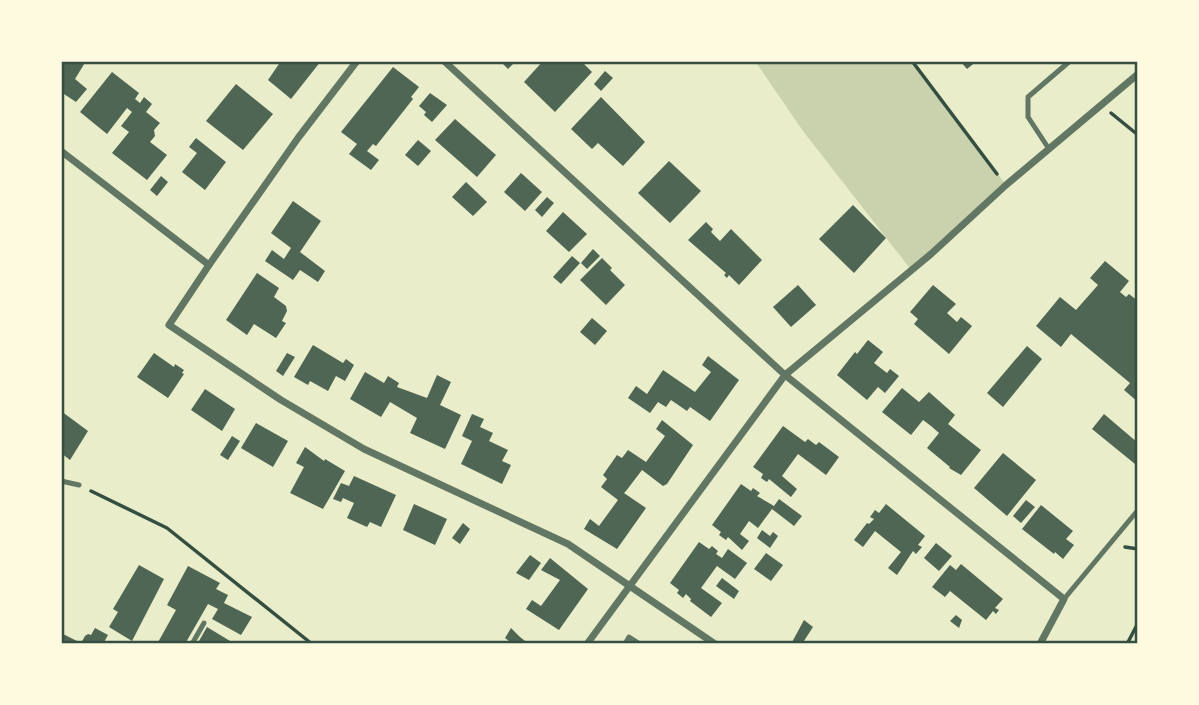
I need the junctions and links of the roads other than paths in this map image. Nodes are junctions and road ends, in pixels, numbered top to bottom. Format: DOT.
graph roads {
  1 [pos="357,61"];
  2 [pos="444,61"];
  3 [pos="1070,61"];
  4 [pos="1138,74"];
  5 [pos="1049,149"];
  6 [pos="61,151"];
  7 [pos="209,265"];
  8 [pos="785,375"];
  9 [pos="61,481"];
  10 [pos="79,485"];
  11 [pos="1138,510"];
  12 [pos="630,585"];
  13 [pos="1064,599"];
  14 [pos="204,623"];
  15 [pos="192,644"];
  16 [pos="587,644"];
  17 [pos="625,644"];
  18 [pos="640,644"];
  19 [pos="715,644"];
  20 [pos="1040,644"];
  1 -- 7 [label="street"];
  2 -- 8 [label="street"];
  3 -- 5 [label="lane"];
  4 -- 5 [label="street"];
  5 -- 8 [label="street"];
  6 -- 7 [label="street"];
  7 -- 12 [label="street"];
  8 -- 12 [label="street"];
  8 -- 13 [label="street"];
  9 -- 10 [label="lane"];
  11 -- 13 [label="lane"];
  12 -- 16 [label="street"];
  12 -- 19 [label="street"];
  13 -- 20 [label="street"];
  14 -- 15 [label="lane"];
  17 -- 18 [label="lane"];
}
